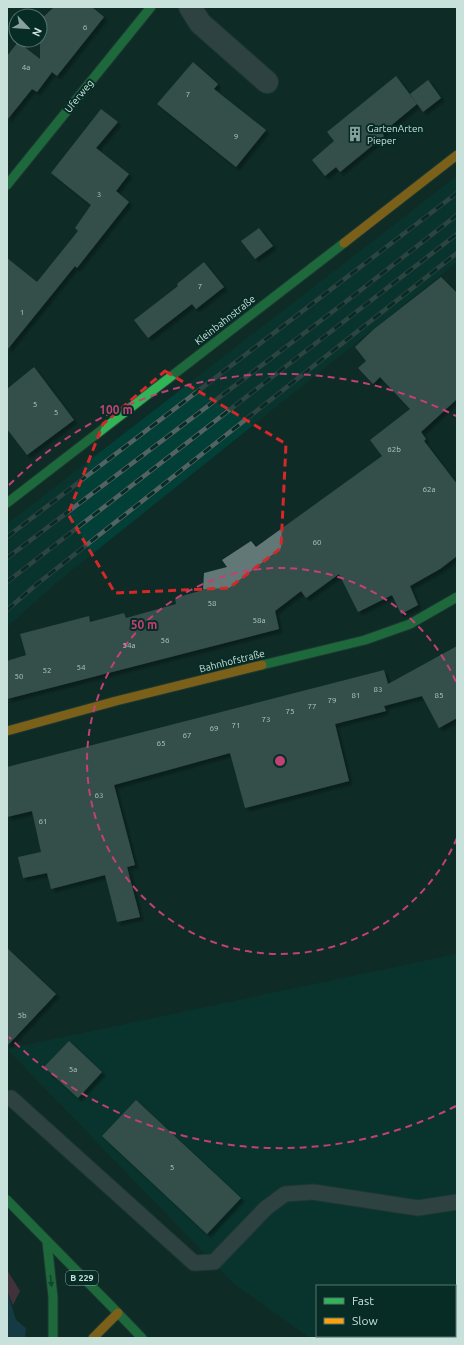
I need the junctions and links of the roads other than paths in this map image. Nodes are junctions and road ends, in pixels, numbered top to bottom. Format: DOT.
graph roads {
  1 [pos="151,7"];
  2 [pos="190,7"];
  3 [pos="267,82"];
  4 [pos="457,155"];
  5 [pos="7,185"];
  6 [pos="7,503"];
  7 [pos="457,597"];
  8 [pos="7,731"];
  9 [pos="11,1098"];
  10 [pos="7,1200"];
  11 [pos="457,1202"];
  12 [pos="47,1242"];
  13 [pos="118,1313"];
  14 [pos="53,1338"];
  15 [pos="93,1338"];
  16 [pos="142,1338"];
  1 -- 5 [label="main road, Uferweg"];
  2 -- 3 [label="street"];
  4 -- 6 [label="main road, Kleinbahnstraße"];
  7 -- 8 [label="main road, Bahnhofstraße"];
  9 -- 11 [label="lane"];
  10 -- 12 [label="main road, B 229"];
  12 -- 13 [label="main road, B 229"];
  12 -- 14 [label="main road, one-way"];
  13 -- 15 [label="main road"];
  13 -- 16 [label="main road"];
}
